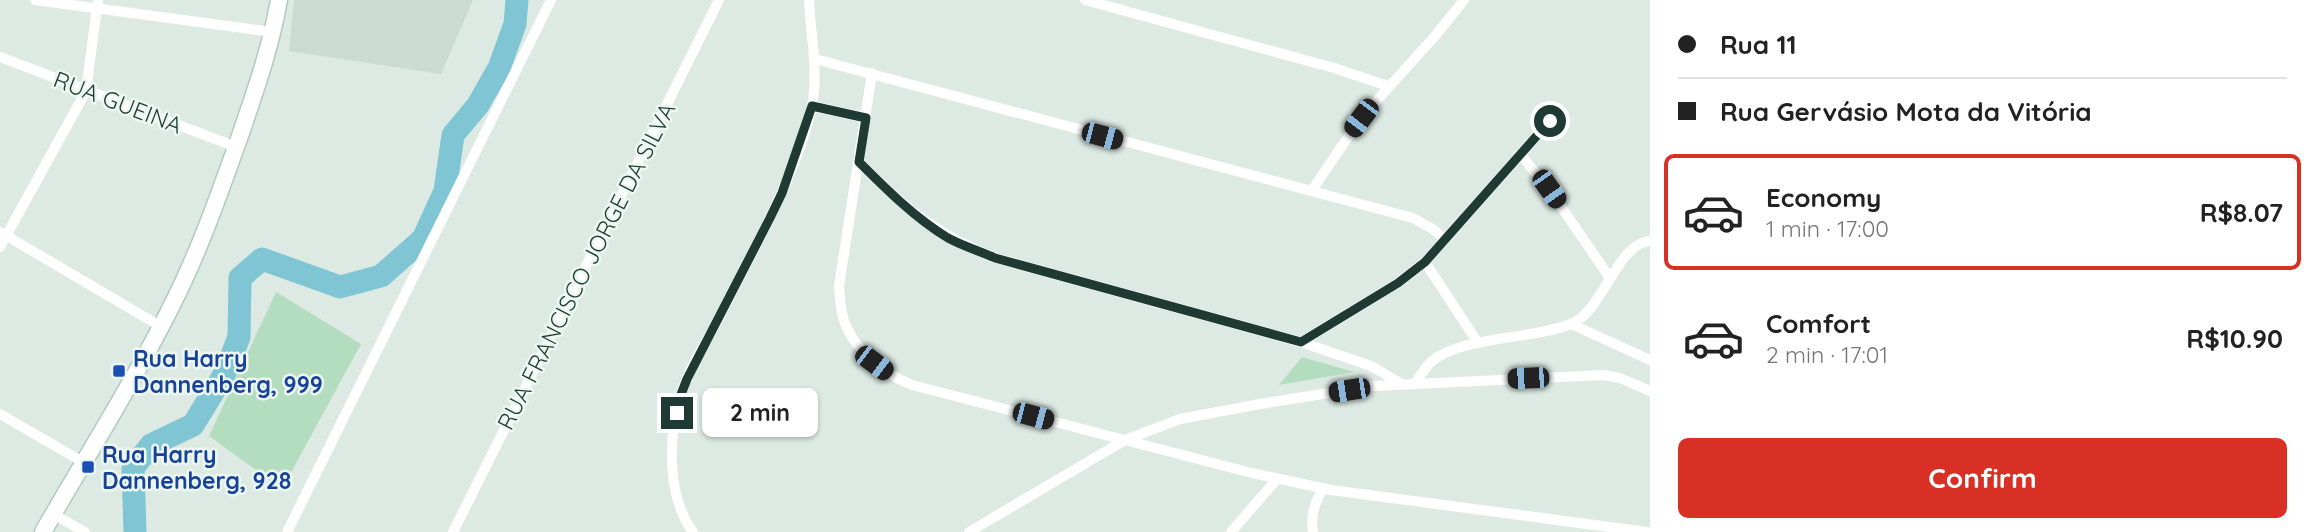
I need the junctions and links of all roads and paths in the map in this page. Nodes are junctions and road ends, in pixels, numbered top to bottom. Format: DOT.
graph roads {
  1 [pos="35,0"];
  2 [pos="279,0"];
  3 [pos="551,0"];
  4 [pos="719,0"];
  5 [pos="809,0"];
  6 [pos="1085,0"];
  7 [pos="1464,0"];
  8 [pos="98,4"];
  9 [pos="273,32"];
  10 [pos="0,57"];
  11 [pos="815,59"];
  12 [pos="872,74"];
  13 [pos="1388,86"];
  14 [pos="86,91"];
  15 [pos="812,106"];
  16 [pos="866,118"];
  17 [pos="1550,121"];
  18 [pos="236,147"];
  19 [pos="1520,154"];
  20 [pos="859,162"];
  21 [pos="1312,190"];
  22 [pos="3,234"];
  23 [pos="1444,239"];
  24 [pos="1650,241"];
  25 [pos="0,247"];
  26 [pos="1425,262"];
  27 [pos="1610,278"];
  28 [pos="1571,324"];
  29 [pos="160,326"];
  30 [pos="1301,342"];
  31 [pos="1478,343"];
  32 [pos="1650,360"];
  33 [pos="1415,383"];
  34 [pos="1402,384"];
  35 [pos="1650,391"];
  36 [pos="0,414"];
  37 [pos="1125,440"];
  38 [pos="83,462"];
  39 [pos="1277,479"];
  40 [pos="1323,488"];
  41 [pos="53,514"];
  42 [pos="43,532"];
  43 [pos="85,532"];
  44 [pos="287,532"];
  45 [pos="453,532"];
  46 [pos="693,532"];
  47 [pos="969,532"];
  48 [pos="1231,532"];
  49 [pos="1313,532"];
  50 [pos="1647,532"];
  1 -- 8 [label="street"];
  2 -- 9 [label="main road"];
  3 -- 44 [label="street"];
  4 -- 45 [label="street, RUA FRANCISCO JORGE DA SILVA"];
  5 -- 11 [label="street"];
  6 -- 13 [label="street"];
  7 -- 13 [label="street"];
  8 -- 9 [label="street"];
  8 -- 14 [label="street"];
  9 -- 18 [label="main road"];
  10 -- 14 [label="street, RUA GUEINA"];
  11 -- 12 [label="street"];
  11 -- 15 [label="street"];
  12 -- 16 [label="street"];
  12 -- 21 [label="street"];
  13 -- 21 [label="street"];
  14 -- 18 [label="street, RUA GUEINA"];
  14 -- 22 [label="street"];
  15 -- 16 [label="street"];
  15 -- 46 [label="street"];
  16 -- 20 [label="street"];
  17 -- 19 [label="street"];
  18 -- 29 [label="main road"];
  19 -- 23 [label="street"];
  19 -- 27 [label="street"];
  20 -- 30 [label="street"];
  20 -- 37 [label="street"];
  21 -- 23 [label="street"];
  22 -- 25 [label="street"];
  22 -- 29 [label="street"];
  23 -- 26 [label="street"];
  24 -- 27 [label="street"];
  26 -- 30 [label="street"];
  26 -- 31 [label="street"];
  27 -- 28 [label="street"];
  28 -- 31 [label="street"];
  28 -- 32 [label="street"];
  29 -- 38 [label="main road"];
  30 -- 34 [label="street"];
  31 -- 33 [label="street"];
  33 -- 34 [label="street"];
  33 -- 35 [label="street"];
  34 -- 37 [label="street"];
  36 -- 38 [label="street"];
  37 -- 39 [label="street"];
  37 -- 47 [label="street"];
  38 -- 41 [label="main road"];
  39 -- 40 [label="street"];
  39 -- 48 [label="street"];
  40 -- 49 [label="street"];
  40 -- 50 [label="street"];
  41 -- 42 [label="main road"];
  41 -- 43 [label="street"];
}
